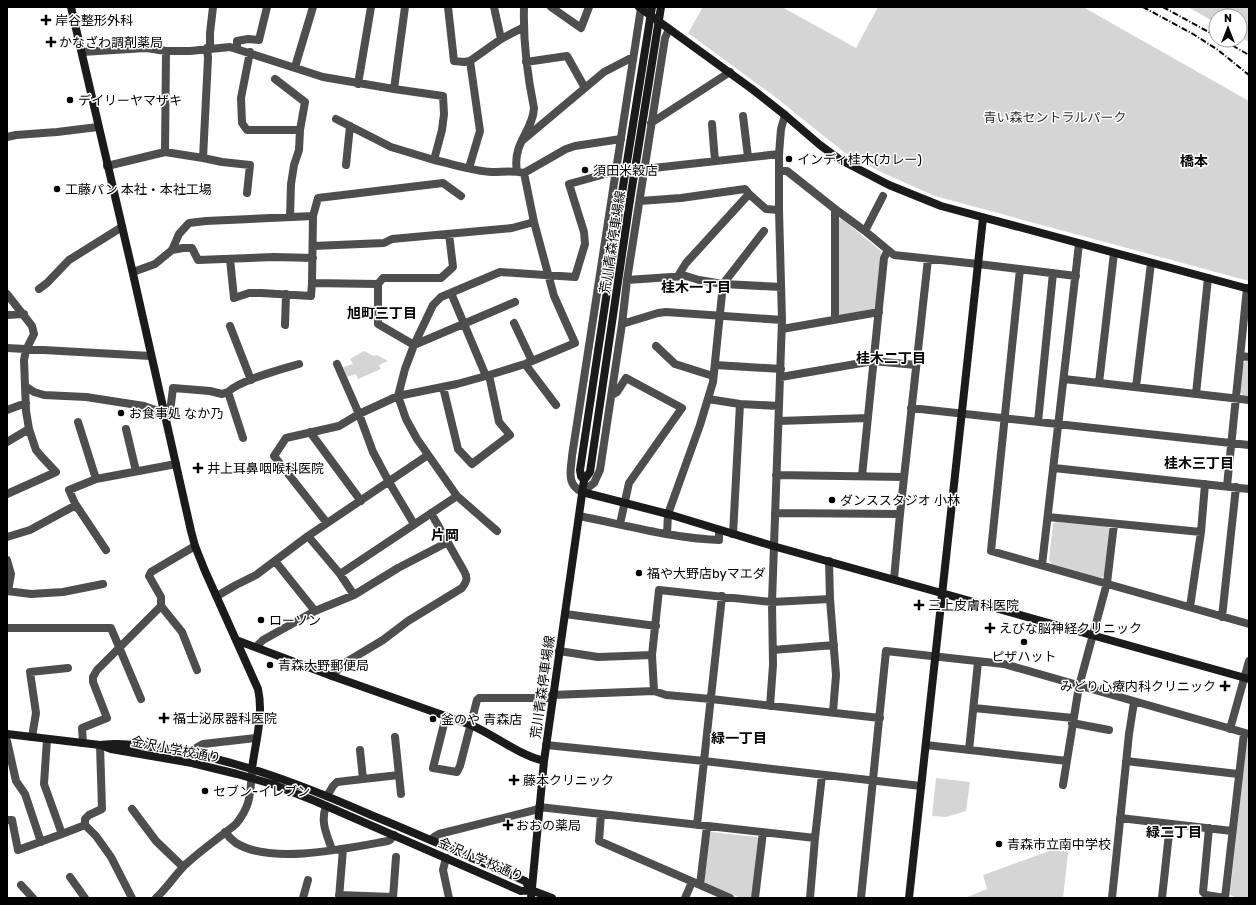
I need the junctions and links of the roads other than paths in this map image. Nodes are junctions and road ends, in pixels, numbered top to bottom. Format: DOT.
graph roads {
  1 [pos="71,7"];
  2 [pos="213,7"];
  3 [pos="267,7"];
  4 [pos="313,7"];
  5 [pos="371,7"];
  6 [pos="405,7"];
  7 [pos="448,7"];
  8 [pos="494,7"];
  9 [pos="524,7"];
  10 [pos="551,7"];
  11 [pos="589,7"];
  12 [pos="652,7"];
  13 [pos="661,7"];
  14 [pos="640,8"];
  15 [pos="524,27"];
  16 [pos="669,29"];
  17 [pos="501,39"];
  18 [pos="208,48"];
  19 [pos="237,48"];
  20 [pos="166,51"];
  21 [pos="82,52"];
  22 [pos="250,52"];
  23 [pos="633,57"];
  24 [pos="470,61"];
  25 [pos="526,62"];
  26 [pos="295,67"];
  27 [pos="730,72"];
  28 [pos="275,79"];
  29 [pos="358,84"];
  30 [pos="585,88"];
  31 [pos="394,89"];
  32 [pos="785,115"];
  33 [pos="743,116"];
  34 [pos="336,119"];
  35 [pos="651,123"];
  36 [pos="712,124"];
  37 [pos="350,126"];
  38 [pos="98,127"];
  39 [pos="300,130"];
  40 [pos="7,137"];
  41 [pos="621,139"];
  42 [pos="520,143"];
  43 [pos="165,152"];
  44 [pos="779,154"];
  45 [pos="748,157"];
  46 [pos="203,158"];
  47 [pos="434,160"];
  48 [pos="715,161"];
  49 [pos="346,165"];
  50 [pos="107,166"];
  51 [pos="469,168"];
  52 [pos="644,169"];
  53 [pos="616,171"];
  54 [pos="779,171"];
  55 [pos="520,172"];
  56 [pos="247,193"];
  57 [pos="749,194"];
  58 [pos="461,196"];
  59 [pos="883,196"];
  60 [pos="640,201"];
  61 [pos="835,209"];
  62 [pos="779,210"];
  63 [pos="313,216"];
  64 [pos="290,217"];
  65 [pos="983,218"];
  66 [pos="534,222"];
  67 [pos="122,227"];
  68 [pos="764,231"];
  69 [pos="865,231"];
  70 [pos="449,234"];
  71 [pos="1079,244"];
  72 [pos="313,246"];
  73 [pos="172,250"];
  74 [pos="888,250"];
  75 [pos="1114,253"];
  76 [pos="313,258"];
  77 [pos="230,259"];
  78 [pos="928,259"];
  79 [pos="1151,263"];
  80 [pos="978,264"];
  81 [pos="1020,269"];
  82 [pos="133,272"];
  83 [pos="1053,273"];
  84 [pos="549,276"];
  85 [pos="678,276"];
  86 [pos="1076,276"];
  87 [pos="1208,278"];
  88 [pos="627,280"];
  89 [pos="312,283"];
  90 [pos="378,284"];
  91 [pos="723,284"];
  92 [pos="781,287"];
  93 [pos="39,289"];
  94 [pos="1248,289"];
  95 [pos="451,293"];
  96 [pos="7,294"];
  97 [pos="286,294"];
  98 [pos="515,302"];
  99 [pos="879,312"];
  100 [pos="24,314"];
  101 [pos="7,315"];
  102 [pos="720,316"];
  103 [pos="836,319"];
  104 [pos="782,320"];
  105 [pos="514,323"];
  106 [pos="464,324"];
  107 [pos="622,324"];
  108 [pos="285,325"];
  109 [pos="230,326"];
  110 [pos="782,329"];
  111 [pos="414,345"];
  112 [pos="656,346"];
  113 [pos="7,348"];
  114 [pos="26,350"];
  115 [pos="151,356"];
  116 [pos="1240,356"];
  117 [pos="1249,357"];
  118 [pos="528,362"];
  119 [pos="873,362"];
  120 [pos="299,364"];
  121 [pos="337,364"];
  122 [pos="715,365"];
  123 [pos="916,365"];
  124 [pos="781,373"];
  125 [pos="487,375"];
  126 [pos="713,376"];
  127 [pos="1064,379"];
  128 [pos="251,380"];
  129 [pos="1099,383"];
  130 [pos="25,386"];
  131 [pos="443,387"];
  132 [pos="1136,387"];
  133 [pos="228,392"];
  134 [pos="1196,394"];
  135 [pos="612,395"];
  136 [pos="398,396"];
  137 [pos="708,399"];
  138 [pos="1236,399"];
  139 [pos="1249,400"];
  140 [pos="26,403"];
  141 [pos="740,404"];
  142 [pos="556,405"];
  143 [pos="779,406"];
  144 [pos="911,408"];
  145 [pos="7,410"];
  146 [pos="164,413"];
  147 [pos="359,414"];
  148 [pos="962,414"];
  149 [pos="868,418"];
  150 [pos="1004,418"];
  151 [pos="78,422"];
  152 [pos="779,422"];
  153 [pos="1038,422"];
  154 [pos="1059,424"];
  155 [pos="29,429"];
  156 [pos="126,429"];
  157 [pos="310,432"];
  158 [pos="243,438"];
  159 [pos="7,442"];
  160 [pos="1231,443"];
  161 [pos="1249,445"];
  162 [pos="428,456"];
  163 [pos="176,464"];
  164 [pos="1054,468"];
  165 [pos="136,472"];
  166 [pos="776,475"];
  167 [pos="862,476"];
  168 [pos="904,477"];
  169 [pos="96,479"];
  170 [pos="584,480"];
  171 [pos="389,482"];
  172 [pos="1205,484"];
  173 [pos="1227,486"];
  174 [pos="1236,487"];
  175 [pos="1249,489"];
  176 [pos="582,492"];
  177 [pos="7,494"];
  178 [pos="457,496"];
  179 [pos="361,501"];
  180 [pos="625,502"];
  181 [pos="78,508"];
  182 [pos="432,513"];
  183 [pos="775,513"];
  184 [pos="668,514"];
  185 [pos="900,514"];
  186 [pos="579,516"];
  187 [pos="1048,517"];
  188 [pos="327,523"];
  189 [pos="414,524"];
  190 [pos="620,524"];
  191 [pos="1114,524"];
  192 [pos="720,530"];
  193 [pos="497,531"];
  194 [pos="1201,532"];
  195 [pos="667,534"];
  196 [pos="732,534"];
  197 [pos="308,536"];
  198 [pos="7,537"];
  199 [pos="448,542"];
  200 [pos="195,546"];
  201 [pos="774,546"];
  202 [pos="106,550"];
  203 [pos="7,560"];
  204 [pos="275,561"];
  205 [pos="829,561"];
  206 [pos="1042,565"];
  207 [pos="340,574"];
  208 [pos="894,579"];
  209 [pos="1107,583"];
  210 [pos="103,584"];
  211 [pos="8,591"];
  212 [pos="942,592"];
  213 [pos="354,595"];
  214 [pos="217,596"];
  215 [pos="722,596"];
  216 [pos="830,599"];
  217 [pos="772,602"];
  218 [pos="160,606"];
  219 [pos="1190,607"];
  220 [pos="315,612"];
  221 [pos="565,614"];
  222 [pos="1222,616"];
  223 [pos="1249,624"];
  224 [pos="656,626"];
  225 [pos="7,628"];
  226 [pos="1093,635"];
  227 [pos="236,640"];
  228 [pos="834,645"];
  229 [pos="256,647"];
  230 [pos="120,648"];
  231 [pos="773,650"];
  232 [pos="559,651"];
  233 [pos="652,655"];
  234 [pos="936,657"];
  235 [pos="1249,661"];
  236 [pos="978,662"];
  237 [pos="68,668"];
  238 [pos="197,670"];
  239 [pos="332,676"];
  240 [pos="1246,678"];
  241 [pos="1079,686"];
  242 [pos="654,691"];
  243 [pos="552,696"];
  244 [pos="141,699"];
  245 [pos="711,699"];
  246 [pos="1134,702"];
  247 [pos="770,706"];
  248 [pos="974,708"];
  249 [pos="833,712"];
  250 [pos="446,716"];
  251 [pos="880,718"];
  252 [pos="1073,721"];
  253 [pos="470,725"];
  254 [pos="1230,729"];
  255 [pos="1110,730"];
  256 [pos="1246,733"];
  257 [pos="7,734"];
  258 [pos="32,737"];
  259 [pos="395,737"];
  260 [pos="256,738"];
  261 [pos="47,739"];
  262 [pos="7,741"];
  263 [pos="83,743"];
  264 [pos="101,745"];
  265 [pos="546,745"];
  266 [pos="926,745"];
  267 [pos="360,750"];
  268 [pos="969,750"];
  269 [pos="187,752"];
  270 [pos="544,760"];
  271 [pos="1126,760"];
  272 [pos="1067,761"];
  273 [pos="704,762"];
  274 [pos="252,769"];
  275 [pos="1238,774"];
  276 [pos="399,775"];
  277 [pos="822,775"];
  278 [pos="252,778"];
  279 [pos="363,779"];
  280 [pos="873,781"];
  281 [pos="1063,785"];
  282 [pos="921,786"];
  283 [pos="401,794"];
  284 [pos="327,796"];
  285 [pos="326,806"];
  286 [pos="539,808"];
  287 [pos="132,809"];
  288 [pos="601,814"];
  289 [pos="1120,818"];
  290 [pos="7,820"];
  291 [pos="1170,824"];
  292 [pos="85,825"];
  293 [pos="697,825"];
  294 [pos="706,826"];
  295 [pos="1209,828"];
  296 [pos="1232,831"];
  297 [pos="225,832"];
  298 [pos="763,832"];
  299 [pos="62,834"];
  300 [pos="394,835"];
  301 [pos="815,838"];
  302 [pos="431,840"];
  303 [pos="41,842"];
  304 [pos="343,849"];
  305 [pos="332,850"];
  306 [pos="396,857"];
  307 [pos="446,858"];
  308 [pos="183,867"];
  309 [pos="70,876"];
  310 [pos="308,880"];
  311 [pos="692,882"];
  312 [pos="21,885"];
  313 [pos="700,885"];
  314 [pos="531,894"];
  315 [pos="339,896"];
  316 [pos="393,897"];
  317 [pos="33,898"];
  318 [pos="85,898"];
  319 [pos="132,898"];
  320 [pos="156,898"];
  321 [pos="303,898"];
  322 [pos="449,898"];
  323 [pos="552,898"];
  324 [pos="684,898"];
  325 [pos="730,898"];
  326 [pos="755,898"];
  327 [pos="810,898"];
  328 [pos="861,898"];
  329 [pos="909,898"];
  330 [pos="1112,898"];
  331 [pos="1162,898"];
  332 [pos="1225,898"];
  1 -- 21 [label="street"];
  2 -- 18 [label="street"];
  3 -- 19 [label="street"];
  4 -- 26 [label="street"];
  5 -- 29 [label="street"];
  6 -- 31 [label="street"];
  7 -- 24 [label="street"];
  8 -- 17 [label="street"];
  9 -- 15 [label="street"];
  10 -- 11 [label="street"];
  12 -- 170 [label="street, 荒川青森停車場線, bridge"];
  13 -- 170 [label="street, 荒川青森停車場線, bridge"];
  14 -- 16 [label="street"];
  14 -- 23 [label="street"];
  15 -- 17 [label="street"];
  15 -- 25 [label="street"];
  16 -- 27 [label="street"];
  16 -- 35 [label="street"];
  17 -- 24 [label="street"];
  18 -- 19 [label="street"];
  18 -- 20 [label="street"];
  18 -- 46 [label="street"];
  19 -- 22 [label="street"];
  20 -- 21 [label="street"];
  20 -- 43 [label="street"];
  21 -- 38 [label="street"];
  22 -- 26 [label="street"];
  22 -- 39 [label="street"];
  23 -- 30 [label="street"];
  23 -- 41 [label="street"];
  24 -- 51 [label="street"];
  25 -- 30 [label="street"];
  25 -- 42 [label="street"];
  26 -- 29 [label="street"];
  27 -- 32 [label="street"];
  27 -- 35 [label="street"];
  28 -- 39 [label="street"];
  29 -- 31 [label="street"];
  30 -- 42 [label="street"];
  31 -- 47 [label="street"];
  32 -- 44 [label="street"];
  32 -- 65 [label="street"];
  33 -- 45 [label="street"];
  34 -- 37 [label="street"];
  35 -- 52 [label="street"];
  36 -- 48 [label="street"];
  37 -- 47 [label="street"];
  37 -- 49 [label="street"];
  38 -- 40 [label="street"];
  38 -- 50 [label="street"];
  39 -- 64 [label="street"];
  41 -- 53 [label="street"];
  41 -- 55 [label="street"];
  42 -- 55 [label="street"];
  43 -- 46 [label="street"];
  43 -- 50 [label="street"];
  44 -- 45 [label="street"];
  44 -- 54 [label="street"];
  45 -- 48 [label="street"];
  46 -- 56 [label="street"];
  47 -- 51 [label="street"];
  48 -- 52 [label="street"];
  50 -- 67 [label="street"];
  51 -- 55 [label="street"];
  52 -- 60 [label="street"];
  53 -- 84 [label="street"];
  53 -- 176 [label="street"];
  54 -- 61 [label="street"];
  54 -- 62 [label="street"];
  55 -- 66 [label="street"];
  57 -- 60 [label="street"];
  57 -- 62 [label="street"];
  57 -- 85 [label="street"];
  58 -- 63 [label="street"];
  59 -- 69 [label="street"];
  60 -- 88 [label="street"];
  61 -- 69 [label="street"];
  61 -- 103 [label="street"];
  62 -- 92 [label="street"];
  63 -- 64 [label="street"];
  63 -- 72 [label="street"];
  64 -- 73 [label="street"];
  65 -- 71 [label="street"];
  65 -- 80 [label="street"];
  66 -- 70 [label="street"];
  66 -- 84 [label="street"];
  67 -- 82 [label="street"];
  67 -- 93 [label="street"];
  68 -- 91 [label="street"];
  69 -- 74 [label="street"];
  70 -- 72 [label="street"];
  70 -- 90 [label="street"];
  71 -- 75 [label="street"];
  71 -- 86 [label="street"];
  72 -- 76 [label="street"];
  73 -- 77 [label="street"];
  73 -- 82 [label="street"];
  74 -- 78 [label="street"];
  74 -- 99 [label="street"];
  75 -- 79 [label="street"];
  75 -- 129 [label="street"];
  76 -- 77 [label="street"];
  76 -- 89 [label="street"];
  77 -- 97 [label="street"];
  78 -- 80 [label="street"];
  78 -- 123 [label="street"];
  79 -- 87 [label="street"];
  79 -- 132 [label="street"];
  80 -- 81 [label="street"];
  80 -- 148 [label="street"];
  81 -- 83 [label="street"];
  81 -- 150 [label="street"];
  82 -- 115 [label="street"];
  83 -- 86 [label="street"];
  83 -- 153 [label="street"];
  84 -- 95 [label="street"];
  84 -- 118 [label="street"];
  85 -- 88 [label="street"];
  85 -- 91 [label="street"];
  86 -- 127 [label="street"];
  87 -- 94 [label="street"];
  87 -- 134 [label="street"];
  88 -- 107 [label="street"];
  89 -- 90 [label="street"];
  89 -- 97 [label="street"];
  90 -- 111 [label="street"];
  91 -- 92 [label="street"];
  91 -- 102 [label="street"];
  92 -- 104 [label="street"];
  94 -- 116 [label="street"];
  95 -- 106 [label="street"];
  95 -- 111 [label="street"];
  96 -- 100 [label="street"];
  97 -- 108 [label="street"];
  98 -- 106 [label="street"];
  99 -- 103 [label="street"];
  99 -- 119 [label="street"];
  100 -- 101 [label="street"];
  100 -- 114 [label="street"];
  102 -- 104 [label="street"];
  102 -- 107 [label="street"];
  102 -- 122 [label="street"];
  103 -- 110 [label="street"];
  104 -- 110 [label="street"];
  105 -- 118 [label="street"];
  106 -- 111 [label="street"];
  106 -- 125 [label="street"];
  107 -- 135 [label="street"];
  109 -- 128 [label="street"];
  110 -- 124 [label="street"];
  111 -- 136 [label="street"];
  112 -- 126 [label="street"];
  113 -- 114 [label="street"];
  114 -- 115 [label="street"];
  114 -- 130 [label="street"];
  115 -- 146 [label="street"];
  116 -- 117 [label="street"];
  116 -- 138 [label="street"];
  118 -- 125 [label="street"];
  118 -- 142 [label="street"];
  119 -- 123 [label="street"];
  119 -- 124 [label="street"];
  119 -- 149 [label="street"];
  120 -- 128 [label="street"];
  121 -- 147 [label="street"];
  122 -- 124 [label="street"];
  122 -- 126 [label="street"];
  123 -- 144 [label="street"];
  124 -- 143 [label="street"];
  125 -- 131 [label="street"];
  125 -- 131 [label="street"];
  126 -- 137 [label="street"];
  127 -- 129 [label="street"];
  127 -- 154 [label="street"];
  128 -- 133 [label="street"];
  129 -- 132 [label="street"];
  130 -- 140 [label="street"];
  130 -- 146 [label="street"];
  131 -- 136 [label="street"];
  132 -- 134 [label="street"];
  133 -- 146 [label="street"];
  133 -- 158 [label="street"];
  134 -- 138 [label="street"];
  135 -- 176 [label="street"];
  135 -- 180 [label="street"];
  136 -- 147 [label="street"];
  136 -- 162 [label="street"];
  137 -- 141 [label="street"];
  137 -- 184 [label="street"];
  138 -- 139 [label="street"];
  138 -- 160 [label="street"];
  140 -- 145 [label="street"];
  140 -- 155 [label="street"];
  141 -- 143 [label="street"];
  141 -- 196 [label="street"];
  143 -- 152 [label="street"];
  144 -- 148 [label="street"];
  144 -- 168 [label="street"];
  146 -- 163 [label="street"];
  147 -- 157 [label="street"];
  147 -- 171 [label="street"];
  148 -- 150 [label="street"];
  148 -- 212 [label="street"];
  149 -- 152 [label="street"];
  149 -- 167 [label="street"];
  150 -- 153 [label="street"];
  150 -- 206 [label="street"];
  151 -- 169 [label="street"];
  152 -- 166 [label="street"];
  153 -- 154 [label="street"];
  154 -- 160 [label="street"];
  154 -- 164 [label="street"];
  155 -- 159 [label="street"];
  155 -- 177 [label="street"];
  156 -- 165 [label="street"];
  157 -- 179 [label="street"];
  157 -- 188 [label="street"];
  160 -- 161 [label="street"];
  160 -- 173 [label="street"];
  162 -- 171 [label="street"];
  162 -- 178 [label="street"];
  163 -- 165 [label="street"];
  163 -- 200 [label="street"];
  164 -- 172 [label="street"];
  164 -- 187 [label="street"];
  165 -- 169 [label="street"];
  166 -- 167 [label="street"];
  166 -- 183 [label="street"];
  167 -- 168 [label="street"];
  168 -- 185 [label="street"];
  169 -- 181 [label="street"];
  170 -- 176 [label="street, 荒川青森停車場線"];
  171 -- 179 [label="street"];
  171 -- 189 [label="street"];
  172 -- 173 [label="street"];
  172 -- 194 [label="street"];
  173 -- 174 [label="street"];
  174 -- 175 [label="street"];
  174 -- 222 [label="street"];
  176 -- 180 [label="street"];
  176 -- 186 [label="street, 荒川青森停車場線"];
  178 -- 182 [label="street"];
  178 -- 193 [label="street"];
  179 -- 188 [label="street"];
  180 -- 184 [label="street"];
  180 -- 190 [label="street"];
  181 -- 198 [label="street"];
  181 -- 202 [label="street"];
  182 -- 189 [label="street"];
  182 -- 199 [label="street"];
  183 -- 185 [label="street"];
  183 -- 201 [label="street"];
  184 -- 192 [label="street"];
  184 -- 195 [label="street"];
  185 -- 208 [label="street"];
  186 -- 190 [label="street"];
  186 -- 221 [label="street, 荒川青森停車場線"];
  187 -- 191 [label="street"];
  187 -- 206 [label="street"];
  188 -- 197 [label="street"];
  189 -- 207 [label="street"];
  190 -- 195 [label="street"];
  191 -- 194 [label="street"];
  191 -- 209 [label="street"];
  192 -- 195 [label="street"];
  192 -- 196 [label="street"];
  194 -- 219 [label="street"];
  196 -- 201 [label="street"];
  197 -- 204 [label="street"];
  197 -- 207 [label="street"];
  199 -- 213 [label="street"];
  199 -- 239 [label="street"];
  200 -- 214 [label="street"];
  200 -- 218 [label="street"];
  201 -- 205 [label="street"];
  201 -- 217 [label="street"];
  203 -- 211 [label="street"];
  204 -- 214 [label="street"];
  204 -- 220 [label="street"];
  205 -- 208 [label="street"];
  205 -- 216 [label="street"];
  206 -- 209 [label="street"];
  207 -- 213 [label="street"];
  208 -- 212 [label="street"];
  209 -- 219 [label="street"];
  209 -- 226 [label="street"];
  210 -- 211 [label="street"];
  212 -- 226 [label="street"];
  212 -- 234 [label="street"];
  213 -- 220 [label="street"];
  214 -- 227 [label="street"];
  215 -- 217 [label="street"];
  215 -- 224 [label="street"];
  215 -- 245 [label="street"];
  216 -- 217 [label="street"];
  216 -- 228 [label="street"];
  217 -- 231 [label="street"];
  218 -- 230 [label="street"];
  218 -- 238 [label="street"];
  219 -- 222 [label="street"];
  220 -- 229 [label="street"];
  221 -- 224 [label="street"];
  221 -- 232 [label="street, 荒川青森停車場線"];
  222 -- 223 [label="street"];
  224 -- 233 [label="street"];
  225 -- 230 [label="street"];
  226 -- 240 [label="street"];
  226 -- 241 [label="street"];
  227 -- 229 [label="street"];
  227 -- 260 [label="street"];
  228 -- 231 [label="street"];
  228 -- 249 [label="street"];
  229 -- 239 [label="street"];
  230 -- 244 [label="street"];
  230 -- 263 [label="street"];
  231 -- 247 [label="street"];
  232 -- 233 [label="street"];
  232 -- 243 [label="street, 荒川青森停車場線"];
  233 -- 242 [label="street"];
  234 -- 236 [label="street"];
  234 -- 251 [label="street"];
  234 -- 266 [label="street"];
  235 -- 240 [label="street"];
  236 -- 241 [label="street"];
  236 -- 248 [label="street"];
  237 -- 258 [label="street"];
  239 -- 250 [label="street"];
  240 -- 254 [label="street"];
  241 -- 246 [label="street"];
  241 -- 252 [label="street"];
  242 -- 243 [label="street"];
  242 -- 245 [label="street"];
  243 -- 253 [label="street"];
  243 -- 265 [label="street, 荒川青森停車場線"];
  245 -- 247 [label="street"];
  245 -- 273 [label="street"];
  246 -- 254 [label="street"];
  246 -- 271 [label="street"];
  247 -- 249 [label="street"];
  248 -- 252 [label="street"];
  248 -- 268 [label="street"];
  249 -- 251 [label="street"];
  250 -- 253 [label="street"];
  250 -- 253 [label="street"];
  251 -- 280 [label="street"];
  252 -- 255 [label="street"];
  252 -- 272 [label="street"];
  253 -- 270 [label="street"];
  254 -- 256 [label="street"];
  256 -- 275 [label="street"];
  257 -- 258 [label="street, 金沢小学校通り"];
  258 -- 261 [label="street, 金沢小学校通り"];
  259 -- 276 [label="street"];
  260 -- 269 [label="street"];
  260 -- 274 [label="street"];
  261 -- 263 [label="street, 金沢小学校通り"];
  261 -- 299 [label="street"];
  262 -- 303 [label="street"];
  263 -- 264 [label="street, 金沢小学校通り"];
  264 -- 269 [label="street, 金沢小学校通り"];
  264 -- 278 [label="street, 金沢小学校通り"];
  264 -- 292 [label="street"];
  265 -- 270 [label="street, 荒川青森停車場線"];
  265 -- 273 [label="street"];
  266 -- 268 [label="street"];
  266 -- 282 [label="street"];
  267 -- 279 [label="street"];
  268 -- 272 [label="street"];
  269 -- 274 [label="street, 金沢小学校通り"];
  270 -- 286 [label="street, 荒川青森停車場線"];
  271 -- 275 [label="street"];
  271 -- 289 [label="street"];
  272 -- 281 [label="street"];
  273 -- 277 [label="street"];
  273 -- 293 [label="street"];
  274 -- 278 [label="street"];
  274 -- 284 [label="street, 金沢小学校通り"];
  275 -- 296 [label="street"];
  276 -- 279 [label="street"];
  276 -- 283 [label="street"];
  277 -- 280 [label="street"];
  277 -- 301 [label="street"];
  278 -- 285 [label="street, 金沢小学校通り"];
  278 -- 297 [label="street"];
  279 -- 284 [label="street"];
  280 -- 282 [label="street"];
  280 -- 328 [label="street"];
  282 -- 329 [label="street"];
  284 -- 302 [label="street, 金沢小学校通り"];
  285 -- 300 [label="street, 金沢小学校通り"];
  285 -- 305 [label="street"];
  286 -- 288 [label="street"];
  286 -- 302 [label="street"];
  286 -- 314 [label="street, 荒川青森停車場線"];
  287 -- 308 [label="street"];
  288 -- 293 [label="street"];
  288 -- 311 [label="street"];
  289 -- 291 [label="street"];
  289 -- 330 [label="street"];
  290 -- 303 [label="street"];
  291 -- 295 [label="street"];
  291 -- 331 [label="street"];
  292 -- 299 [label="street"];
  292 -- 319 [label="street"];
  293 -- 294 [label="street"];
  294 -- 298 [label="street"];
  294 -- 313 [label="street"];
  295 -- 296 [label="street"];
  295 -- 332 [label="street"];
  296 -- 332 [label="street"];
  297 -- 305 [label="street"];
  297 -- 308 [label="street"];
  298 -- 301 [label="street"];
  298 -- 326 [label="street"];
  299 -- 303 [label="street"];
  300 -- 304 [label="street"];
  300 -- 307 [label="street, 金沢小学校通り"];
  301 -- 327 [label="street"];
  302 -- 314 [label="street, 金沢小学校通り"];
  304 -- 305 [label="street"];
  304 -- 315 [label="street"];
  306 -- 316 [label="street"];
  307 -- 314 [label="street, 金沢小学校通り"];
  307 -- 322 [label="street"];
  308 -- 320 [label="street"];
  309 -- 318 [label="street"];
  310 -- 321 [label="street"];
  311 -- 313 [label="street"];
  311 -- 324 [label="street"];
  312 -- 317 [label="street"];
  313 -- 325 [label="street"];
  314 -- 323 [label="street"];
  315 -- 316 [label="street"];
}
